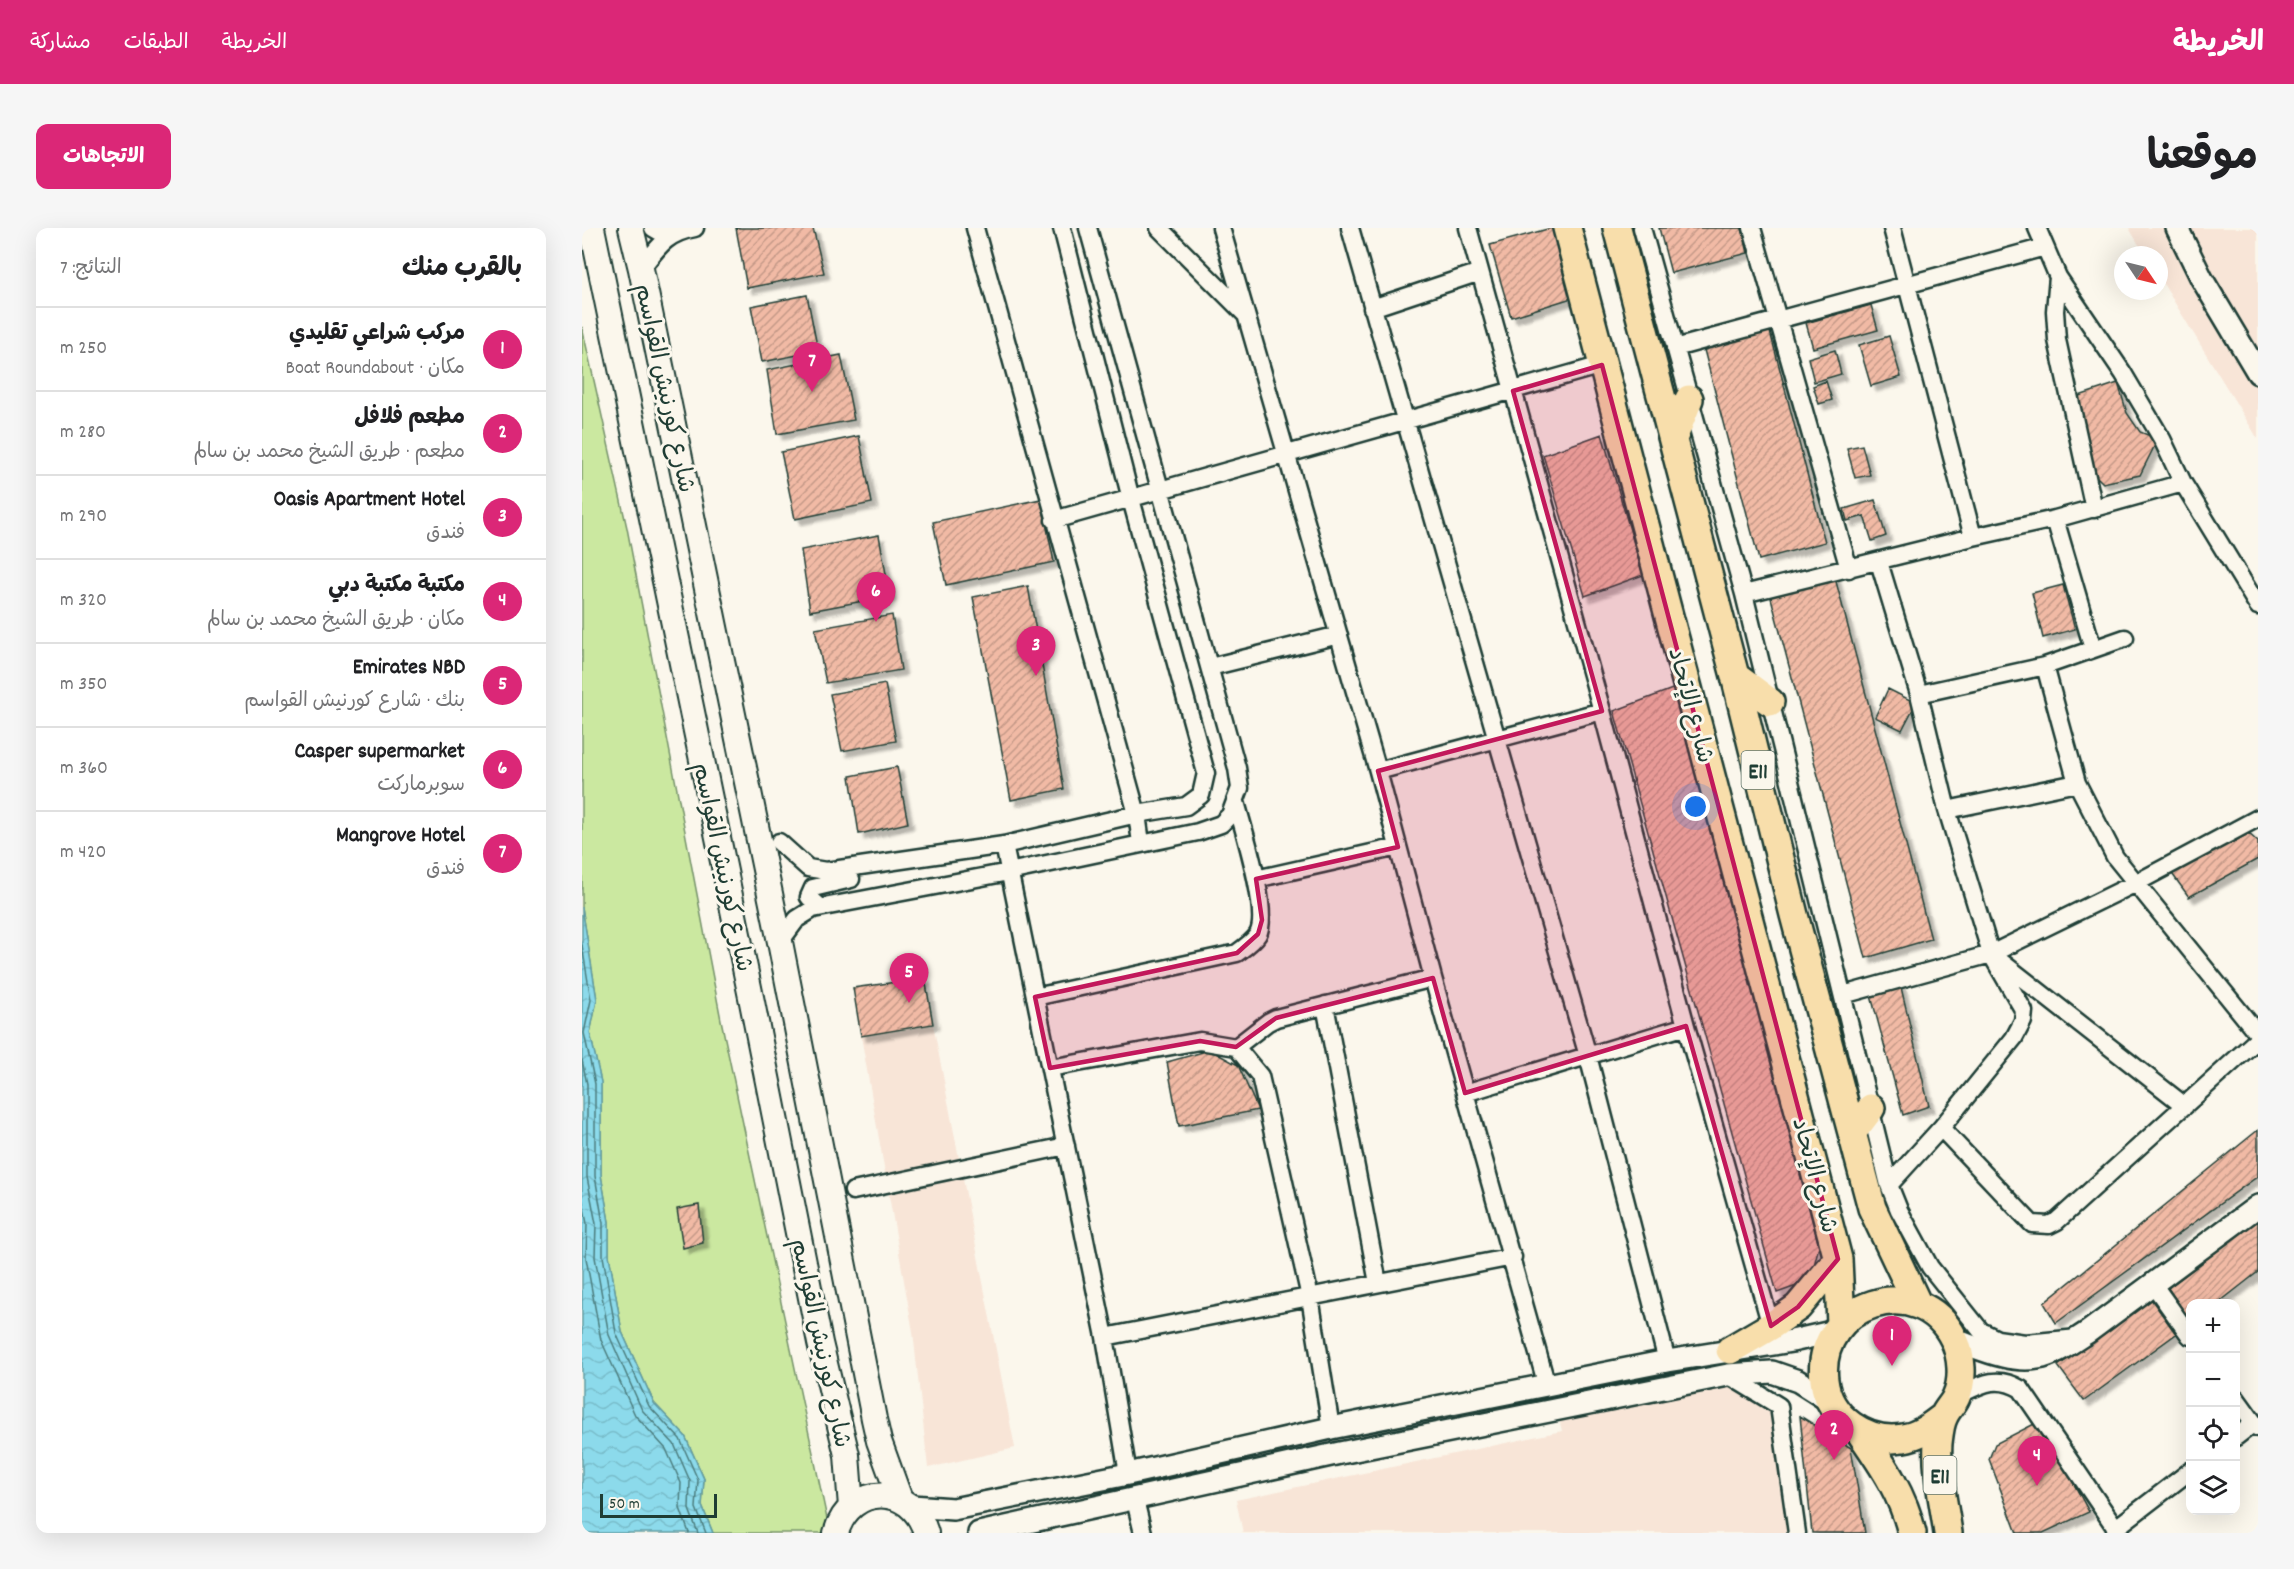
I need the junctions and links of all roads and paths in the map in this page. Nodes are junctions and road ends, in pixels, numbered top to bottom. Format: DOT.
graph roads {
  1 [pos="592,228"];
  2 [pos="631,228"];
  3 [pos="653,228"];
  4 [pos="975,228"];
  5 [pos="1062,228"];
  6 [pos="1088,228"];
  7 [pos="1159,228"];
  8 [pos="1221,228"];
  9 [pos="1350,228"];
  10 [pos="1468,228"];
  11 [pos="1567,228"];
  12 [pos="1617,228"];
  13 [pos="1642,228"];
  14 [pos="1752,228"];
  15 [pos="1892,228"];
  16 [pos="2177,228"];
  17 [pos="688,229"];
  18 [pos="2043,234"];
  19 [pos="641,269"];
  20 [pos="1480,272"];
  21 [pos="2058,277"];
  22 [pos="1907,284"];
  23 [pos="1372,308"];
  24 [pos="1246,315"];
  25 [pos="1778,321"];
  26 [pos="1675,348"];
  27 [pos="1602,365"];
  28 [pos="2258,373"];
  29 [pos="1513,391"];
  30 [pos="1689,399"];
  31 [pos="1404,423"];
  32 [pos="1673,439"];
  33 [pos="1286,455"];
  34 [pos="2183,483"];
  35 [pos="1159,490"];
  36 [pos="1131,499"];
  37 [pos="2094,509"];
  38 [pos="2055,519"];
  39 [pos="1054,520"];
  40 [pos="1973,537"];
  41 [pos="1879,562"];
  42 [pos="1848,569"];
  43 [pos="1744,594"];
  44 [pos="2258,606"];
  45 [pos="1339,635"];
  46 [pos="2125,638"];
  47 [pos="2093,649"];
  48 [pos="2045,666"];
  49 [pos="1210,667"];
  50 [pos="1735,676"];
  51 [pos="1919,694"];
  52 [pos="1770,702"];
  53 [pos="1602,711"];
  54 [pos="1497,740"];
  55 [pos="1378,771"];
  56 [pos="2077,783"];
  57 [pos="1236,802"];
  58 [pos="1947,810"];
  59 [pos="1137,814"];
  60 [pos="2255,824"];
  61 [pos="779,842"];
  62 [pos="1141,843"];
  63 [pos="1004,845"];
  64 [pos="1398,847"];
  65 [pos="876,864"];
  66 [pos="1009,872"];
  67 [pos="1256,879"];
  68 [pos="2136,883"];
  69 [pos="820,908"];
  70 [pos="780,942"];
  71 [pos="1991,954"];
  72 [pos="1433,978"];
  73 [pos="1844,995"];
  74 [pos="1035,997"];
  75 [pos="1325,1005"];
  76 [pos="1686,1026"];
  77 [pos="2258,1037"];
  78 [pos="1236,1047"];
  79 [pos="1588,1056"];
  80 [pos="1050,1068"];
  81 [pos="1465,1093"];
  82 [pos="2185,1107"];
  83 [pos="1870,1108"];
  84 [pos="1941,1128"];
  85 [pos="1852,1133"];
  86 [pos="1066,1146"];
  87 [pos="1889,1185"];
  88 [pos="853,1191"];
  89 [pos="2258,1206"];
  90 [pos="1513,1257"];
  91 [pos="1838,1259"];
  92 [pos="1378,1284"];
  93 [pos="2153,1284"];
  94 [pos="1310,1297"];
  95 [pos="1918,1305"];
  96 [pos="1771,1326"];
  97 [pos="1838,1327"];
  98 [pos="2186,1330"];
  99 [pos="1105,1337"];
  100 [pos="2079,1338"];
  101 [pos="1955,1340"];
  102 [pos="1667,1361"];
  103 [pos="1729,1363"];
  104 [pos="1547,1386"];
  105 [pos="1831,1402"];
  106 [pos="2240,1405"];
  107 [pos="1950,1406"];
  108 [pos="2256,1426"];
  109 [pos="1331,1428"];
  110 [pos="1860,1432"];
  111 [pos="2240,1434"];
  112 [pos="1128,1474"];
  113 [pos="2186,1474"];
  114 [pos="1136,1500"];
  115 [pos="906,1502"];
  116 [pos="851,1507"];
  117 [pos="2118,1531"];
  118 [pos="836,1533"];
  119 [pos="926,1533"];
  120 [pos="980,1533"];
  121 [pos="1143,1533"];
  122 [pos="1797,1533"];
  123 [pos="1912,1533"];
  124 [pos="1948,1533"];
  1 -- 116 [label="main road, شارع كورنيش القواسم"];
  2 -- 19 [label="main road, شارع كورنيش القواسم"];
  3 -- 17 [label="street"];
  4 -- 39 [label="street"];
  5 -- 36 [label="street"];
  6 -- 35 [label="street"];
  7 -- 24 [label="street"];
  8 -- 24 [label="street"];
  9 -- 23 [label="street"];
  10 -- 20 [label="street"];
  11 -- 27 [label="main road, شارع الإتحاد / E11"];
  12 -- 32 [label="main road, شارع الإتحاد / E11"];
  13 -- 26 [label="street"];
  14 -- 25 [label="street"];
  15 -- 22 [label="street"];
  16 -- 28 [label="street"];
  17 -- 19 [label="street"];
  18 -- 21 [label="street"];
  18 -- 22 [label="street"];
  19 -- 70 [label="main road, شارع كورنيش القواسم"];
  20 -- 23 [label="street"];
  20 -- 29 [label="street"];
  21 -- 34 [label="street"];
  21 -- 37 [label="street"];
  22 -- 25 [label="street"];
  22 -- 40 [label="street"];
  23 -- 31 [label="street"];
  24 -- 33 [label="street"];
  25 -- 26 [label="street"];
  25 -- 42 [label="street"];
  26 -- 30 [label="street"];
  27 -- 29 [label="street"];
  27 -- 91 [label="main road, شارع الإتحاد / E11"];
  29 -- 31 [label="street"];
  29 -- 53 [label="street"];
  30 -- 32 [label="main road"];
  30 -- 43 [label="street"];
  31 -- 33 [label="street"];
  31 -- 54 [label="street"];
  32 -- 50 [label="main road, شارع الإتحاد / E11"];
  33 -- 35 [label="street"];
  33 -- 45 [label="street"];
  34 -- 37 [label="street"];
  34 -- 44 [label="street"];
  35 -- 36 [label="street"];
  35 -- 49 [label="street"];
  36 -- 39 [label="street"];
  36 -- 59 [label="street"];
  37 -- 38 [label="street"];
  38 -- 40 [label="street"];
  38 -- 47 [label="street"];
  39 -- 59 [label="street"];
  40 -- 41 [label="street"];
  41 -- 42 [label="street"];
  41 -- 51 [label="street"];
  42 -- 43 [label="street"];
  43 -- 52 [label="street"];
  45 -- 49 [label="street"];
  45 -- 55 [label="street"];
  46 -- 47 [label="street"];
  47 -- 48 [label="street"];
  48 -- 51 [label="street"];
  48 -- 56 [label="street"];
  49 -- 57 [label="street"];
  50 -- 52 [label="main road"];
  50 -- 85 [label="main road, شارع الإتحاد / E11"];
  51 -- 58 [label="street"];
  52 -- 73 [label="street"];
  53 -- 54 [label="street"];
  53 -- 76 [label="street"];
  54 -- 55 [label="street"];
  54 -- 79 [label="street"];
  55 -- 64 [label="street"];
  56 -- 58 [label="street"];
  56 -- 68 [label="street"];
  57 -- 62 [label="street"];
  57 -- 67 [label="street"];
  58 -- 71 [label="street"];
  59 -- 62 [label="street"];
  59 -- 63 [label="street"];
  60 -- 68 [label="street"];
  61 -- 65 [label="street"];
  62 -- 66 [label="street"];
  63 -- 65 [label="street"];
  63 -- 66 [label="street"];
  64 -- 67 [label="street"];
  64 -- 72 [label="street"];
  65 -- 69 [label="street"];
  66 -- 69 [label="street"];
  66 -- 74 [label="street"];
  67 -- 74 [label="street"];
  68 -- 71 [label="street"];
  68 -- 77 [label="street"];
  69 -- 70 [label="street"];
  70 -- 115 [label="main road, شارع كورنيش القواسم"];
  71 -- 73 [label="street"];
  71 -- 82 [label="street"];
  71 -- 84 [label="street"];
  72 -- 75 [label="street"];
  72 -- 81 [label="street"];
  73 -- 83 [label="street"];
  74 -- 80 [label="street"];
  75 -- 78 [label="street"];
  75 -- 92 [label="street"];
  76 -- 79 [label="street"];
  76 -- 96 [label="street"];
  77 -- 82 [label="street"];
  78 -- 80 [label="street"];
  78 -- 94 [label="street"];
  79 -- 81 [label="street"];
  79 -- 102 [label="street"];
  80 -- 86 [label="street"];
  81 -- 90 [label="street"];
  82 -- 84 [label="street"];
  83 -- 85 [label="main road"];
  83 -- 87 [label="street"];
  84 -- 87 [label="street"];
  85 -- 95 [label="main road, شارع الإتحاد / E11"];
  86 -- 88 [label="street"];
  86 -- 99 [label="street"];
  87 -- 100 [label="street"];
  89 -- 93 [label="street"];
  90 -- 92 [label="street"];
  90 -- 104 [label="street"];
  91 -- 96 [label="main road"];
  91 -- 97 [label="main road, شارع الإتحاد / E11"];
  92 -- 94 [label="street"];
  93 -- 98 [label="street"];
  93 -- 100 [label="street"];
  94 -- 99 [label="street"];
  94 -- 109 [label="street"];
  95 -- 97 [label="main road"];
  95 -- 101 [label="main road"];
  96 -- 103 [label="main road"];
  97 -- 103 [label="street"];
  97 -- 105 [label="main road"];
  99 -- 112 [label="street"];
  100 -- 101 [label="street"];
  101 -- 107 [label="main road"];
  102 -- 103 [label="street"];
  102 -- 104 [label="street"];
  103 -- 105 [label="street"];
  103 -- 114 [label="street"];
  103 -- 122 [label="street"];
  104 -- 109 [label="street"];
  105 -- 110 [label="main road"];
  106 -- 108 [label="street"];
  107 -- 110 [label="main road"];
  107 -- 117 [label="street"];
  107 -- 124 [label="main road, E11"];
  108 -- 111 [label="street"];
  109 -- 112 [label="street"];
  110 -- 123 [label="main road, E11"];
  112 -- 115 [label="street"];
  113 -- 117 [label="street"];
  114 -- 120 [label="street"];
  114 -- 121 [label="street"];
  115 -- 116 [label="main road"];
  115 -- 119 [label="main road, شارع كورنيش القواسم"];
  116 -- 118 [label="main road"];
}
